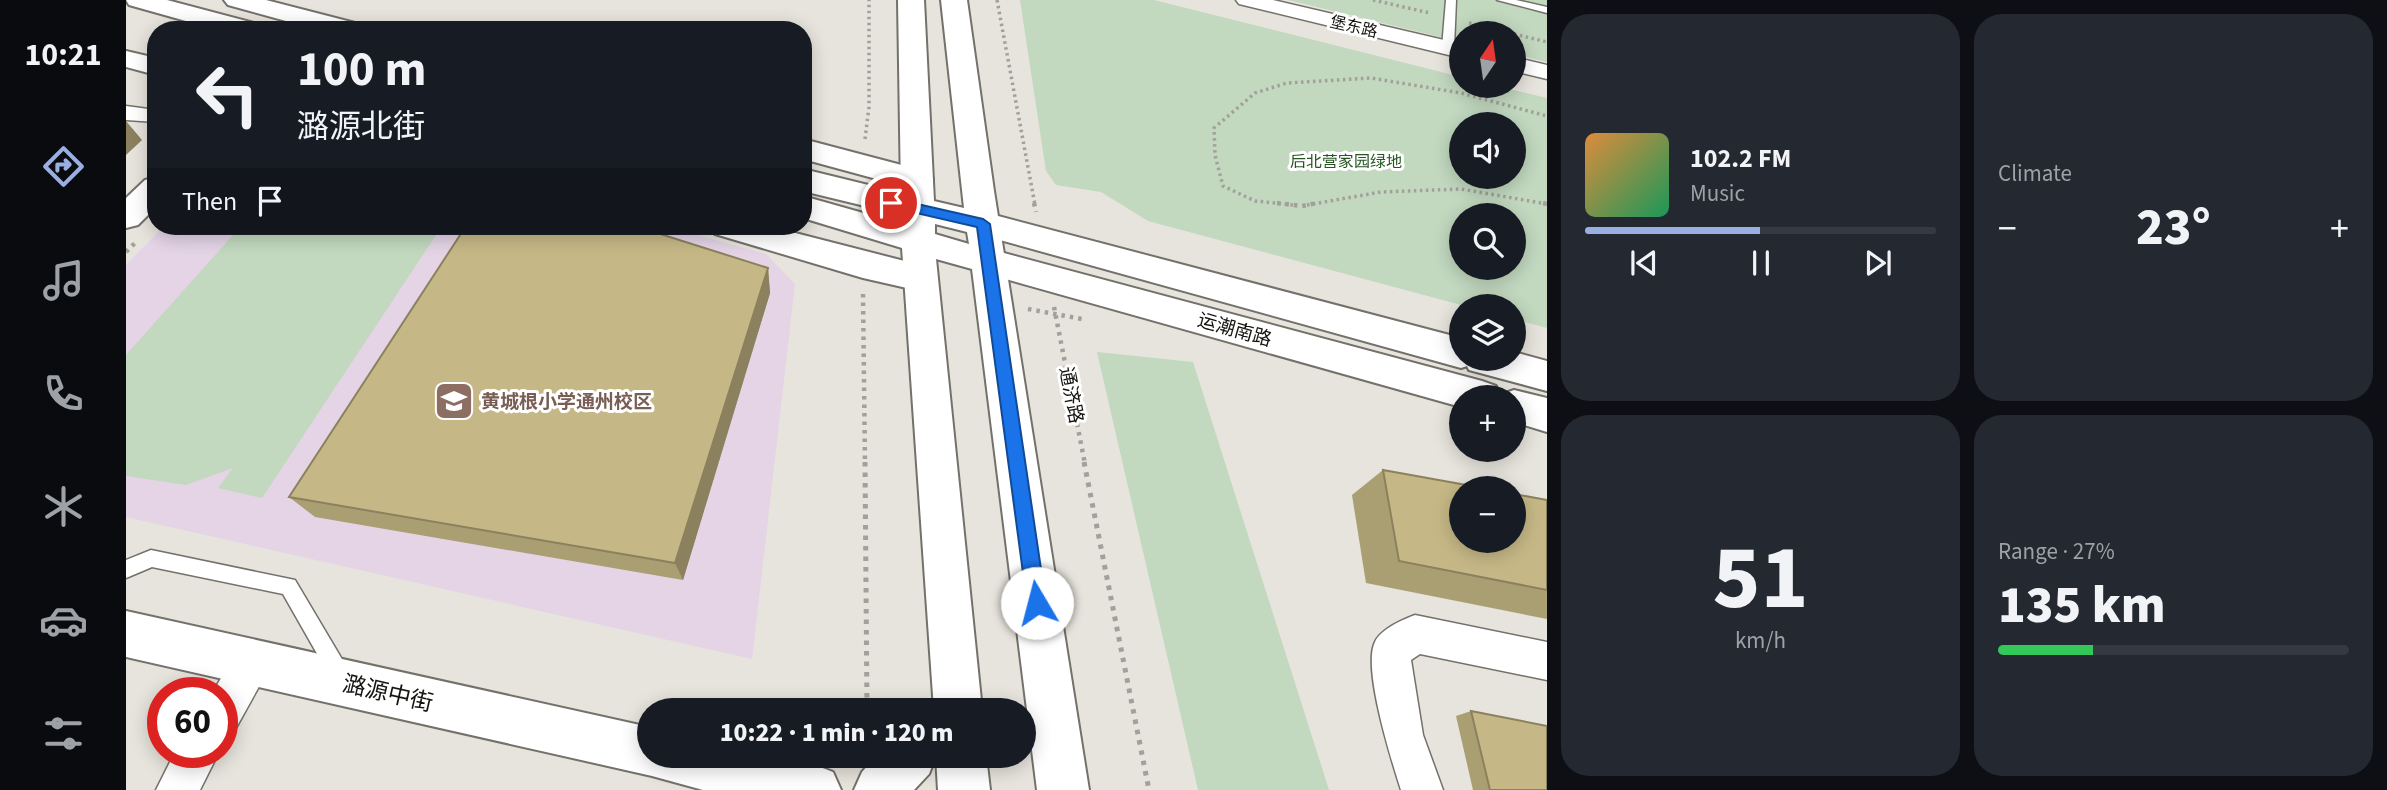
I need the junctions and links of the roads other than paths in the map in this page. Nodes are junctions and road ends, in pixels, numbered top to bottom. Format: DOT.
graph roads {
  1 [pos="138,0"];
  2 [pos="237,0"];
  3 [pos="911,0"];
  4 [pos="954,0"];
  5 [pos="1246,0"];
  6 [pos="1451,0"];
  7 [pos="1502,0"];
  8 [pos="1547,10"];
  9 [pos="216,21"];
  10 [pos="316,21"];
  11 [pos="1453,21"];
  12 [pos="1449,49"];
  13 [pos="126,58"];
  14 [pos="147,64"];
  15 [pos="1526,67"];
  16 [pos="1547,72"];
  17 [pos="126,113"];
  18 [pos="147,116"];
  19 [pos="812,151"];
  20 [pos="812,184"];
  21 [pos="147,197"];
  22 [pos="812,208"];
  23 [pos="126,217"];
  24 [pos="918,226"];
  25 [pos="758,235"];
  26 [pos="986,243"];
  27 [pos="1449,350"];
  28 [pos="1526,371"];
  29 [pos="1547,376"];
  30 [pos="1449,388"];
  31 [pos="1526,409"];
  32 [pos="1547,415"];
  33 [pos="126,569"];
  34 [pos="126,634"];
  35 [pos="1547,661"];
  36 [pos="253,663"];
  37 [pos="346,684"];
  38 [pos="238,688"];
  39 [pos="951,698"];
  40 [pos="637,749"];
  41 [pos="190,768"];
  42 [pos="718,768"];
  43 [pos="900,768"];
  44 [pos="962,768"];
  45 [pos="177,790"];
  46 [pos="815,790"];
  47 [pos="880,790"];
  48 [pos="964,790"];
  49 [pos="1063,790"];
  50 [pos="1422,790"];
  1 -- 9 [label="main road"];
  2 -- 10 [label="main road"];
  3 -- 24 [label="main road"];
  4 -- 26 [label="main road"];
  5 -- 12 [label="street, 堡东路"];
  6 -- 11 [label="lane"];
  7 -- 8 [label="lane"];
  13 -- 14 [label="main road"];
  15 -- 16 [label="street"];
  17 -- 18 [label="street"];
  19 -- 24 [label="main road"];
  20 -- 24 [label="main road"];
  21 -- 23 [label="main road"];
  22 -- 24 [label="main road"];
  24 -- 25 [label="main road"];
  24 -- 26 [label="main road"];
  24 -- 39 [label="main road"];
  26 -- 27 [label="main road, 运潮南路"];
  26 -- 30 [label="main road, 运潮南路"];
  26 -- 49 [label="main road"];
  28 -- 29 [label="main road"];
  31 -- 32 [label="main road"];
  33 -- 37 [label="lane"];
  34 -- 36 [label="main road, 潞源中街"];
  35 -- 50 [label="street"];
  36 -- 37 [label="main road, 潞源中街"];
  36 -- 38 [label="street"];
  37 -- 40 [label="main road, 潞源中街"];
  41 -- 45 [label="street"];
  42 -- 46 [label="main road"];
  43 -- 47 [label="main road"];
  44 -- 48 [label="main road"];
}
